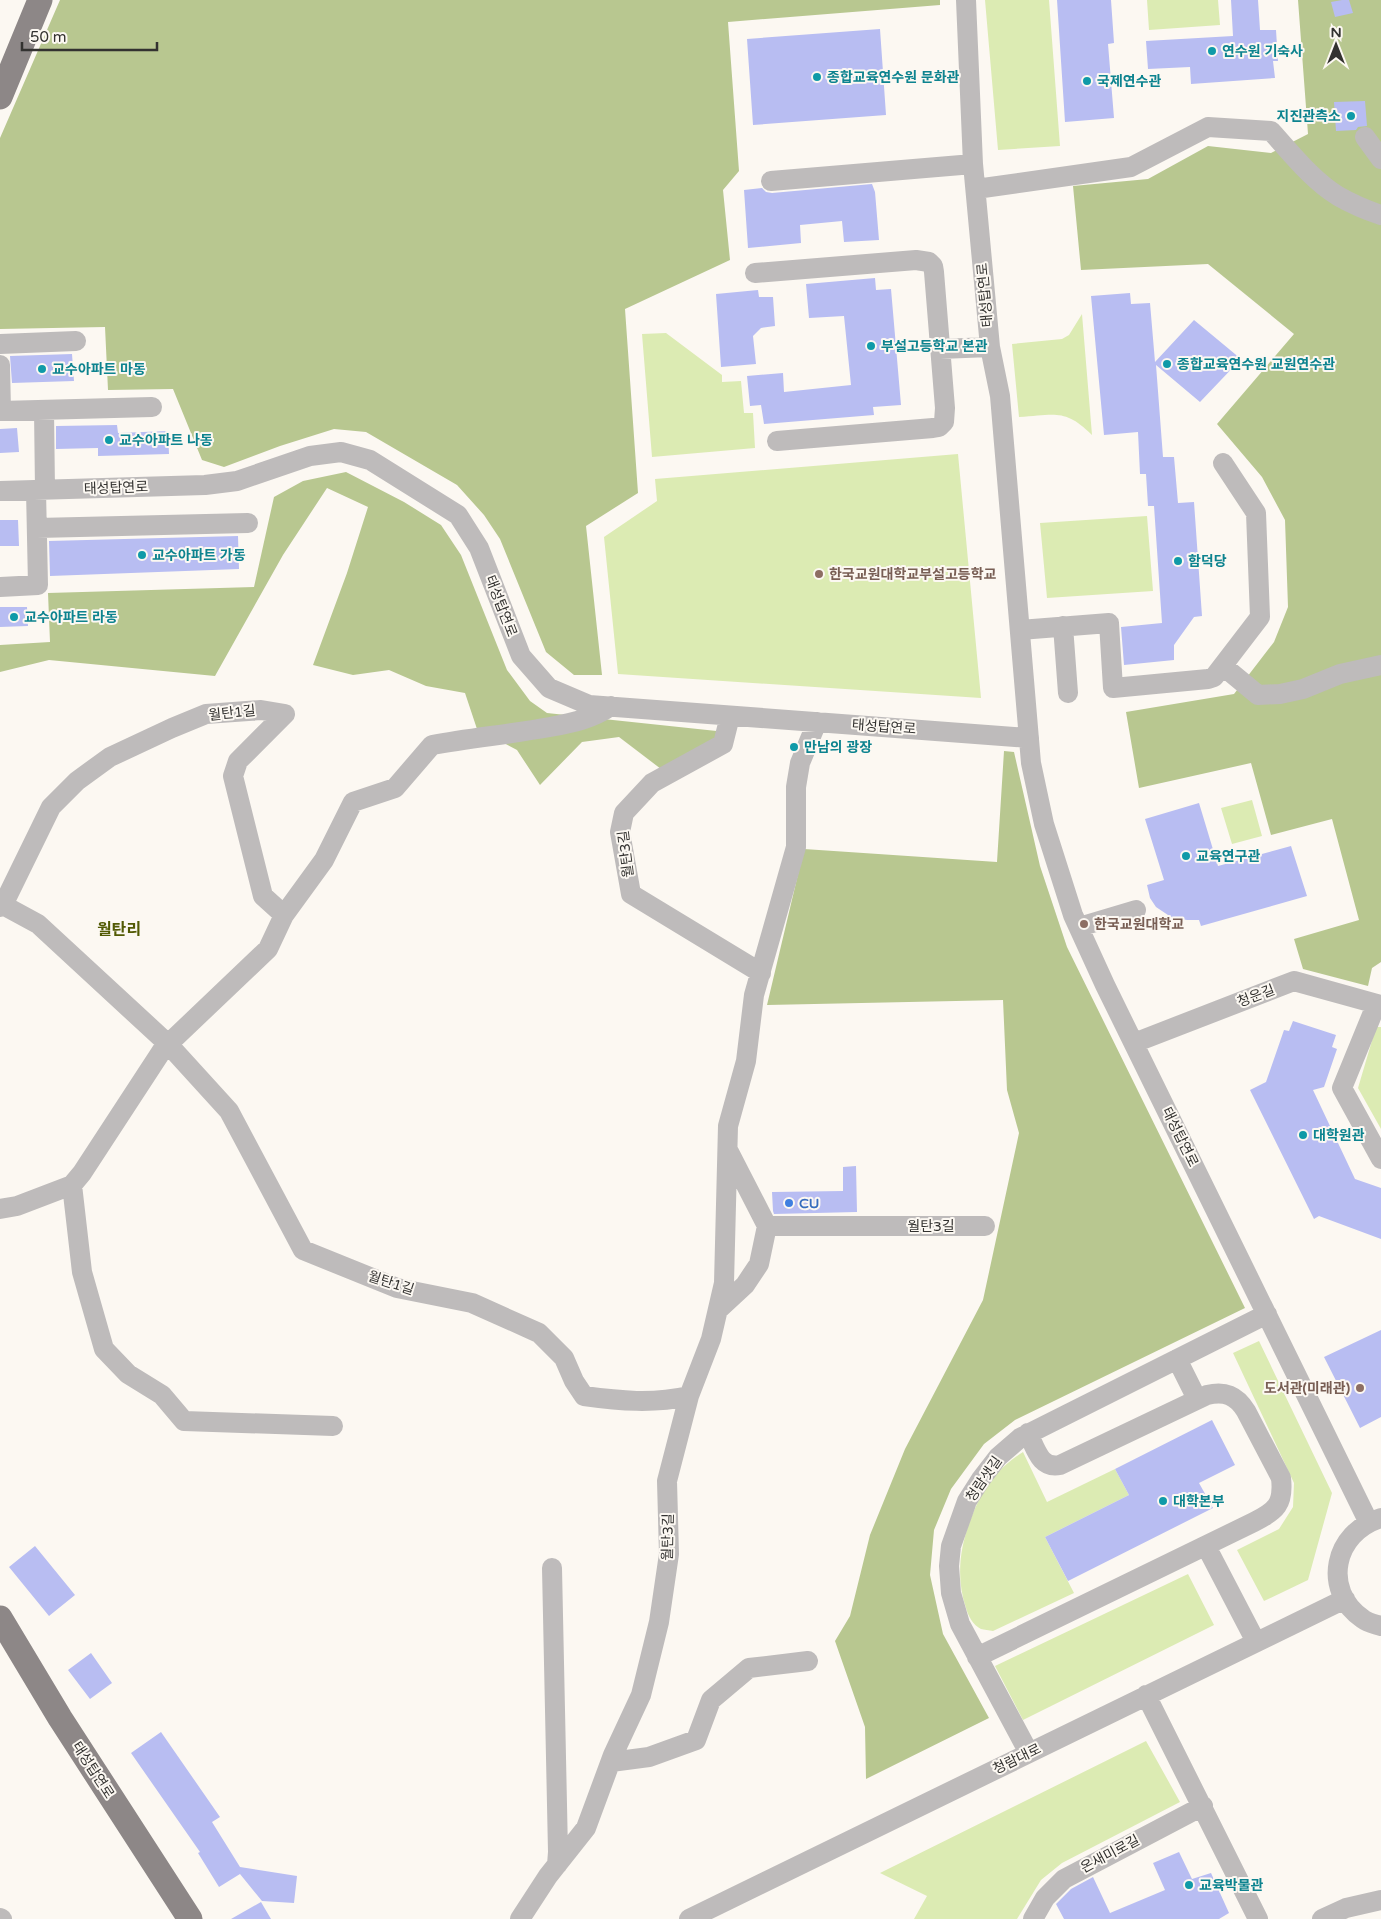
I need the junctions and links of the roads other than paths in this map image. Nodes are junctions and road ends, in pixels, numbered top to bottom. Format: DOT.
graph roads {
  1 [pos="40,0"];
  2 [pos="966,0"];
  3 [pos="0,97"];
  4 [pos="1365,137"];
  5 [pos="1381,159"];
  6 [pos="973,164"];
  7 [pos="771,181"];
  8 [pos="976,190"];
  9 [pos="1381,215"];
  10 [pos="755,273"];
  11 [pos="76,341"];
  12 [pos="0,344"];
  13 [pos="990,347"];
  14 [pos="940,349"];
  15 [pos="0,365"];
  16 [pos="152,407"];
  17 [pos="44,410"];
  18 [pos="0,411"];
  19 [pos="777,441"];
  20 [pos="1223,463"];
  21 [pos="41,490"];
  22 [pos="0,491"];
  23 [pos="248,523"];
  24 [pos="37,528"];
  25 [pos="0,587"];
  26 [pos="1063,626"];
  27 [pos="1020,630"];
  28 [pos="1381,665"];
  29 [pos="1223,666"];
  30 [pos="1068,693"];
  31 [pos="607,709"];
  32 [pos="730,716"];
  33 [pos="817,722"];
  34 [pos="1029,738"];
  35 [pos="2,906"];
  36 [pos="1136,910"];
  37 [pos="284,914"];
  38 [pos="1079,928"];
  39 [pos="760,973"];
  40 [pos="1378,1005"];
  41 [pos="1134,1043"];
  42 [pos="168,1044"];
  43 [pos="728,1150"];
  44 [pos="1381,1158"];
  45 [pos="72,1185"];
  46 [pos="0,1209"];
  47 [pos="767,1226"];
  48 [pos="985,1226"];
  49 [pos="718,1310"];
  50 [pos="1267,1314"];
  51 [pos="1177,1359"];
  52 [pos="689,1396"];
  53 [pos="1197,1399"];
  54 [pos="333,1426"];
  55 [pos="1028,1433"];
  56 [pos="1375,1520"];
  57 [pos="1206,1546"];
  58 [pos="552,1568"];
  59 [pos="1345,1599"];
  60 [pos="0,1618"];
  61 [pos="1381,1626"];
  62 [pos="1256,1642"];
  63 [pos="977,1657"];
  64 [pos="808,1661"];
  65 [pos="1146,1695"];
  66 [pos="1029,1753"];
  67 [pos="611,1762"];
  68 [pos="1203,1806"];
  69 [pos="557,1865"];
  70 [pos="1381,1900"];
  71 [pos="190,1919"];
  72 [pos="520,1919"];
  73 [pos="689,1919"];
  74 [pos="1033,1919"];
  75 [pos="1258,1919"];
  76 [pos="1322,1919"];
  1 -- 3 [label="main road"];
  2 -- 6 [label="street, 태성탑연로"];
  4 -- 5 [label="street"];
  6 -- 7 [label="street"];
  6 -- 8 [label="street, 태성탑연로"];
  8 -- 9 [label="street"];
  8 -- 13 [label="street, 태성탑연로"];
  10 -- 14 [label="street"];
  11 -- 12 [label="street"];
  13 -- 14 [label="street"];
  13 -- 27 [label="street, 태성탑연로"];
  14 -- 19 [label="street"];
  15 -- 18 [label="street"];
  16 -- 17 [label="street"];
  17 -- 18 [label="street"];
  17 -- 21 [label="street"];
  20 -- 29 [label="street"];
  21 -- 22 [label="street, 태성탑연로"];
  21 -- 24 [label="street"];
  21 -- 31 [label="street, 태성탑연로"];
  23 -- 24 [label="street"];
  24 -- 25 [label="street"];
  26 -- 27 [label="street"];
  26 -- 29 [label="street"];
  26 -- 30 [label="street"];
  27 -- 34 [label="street, 태성탑연로"];
  28 -- 29 [label="street"];
  31 -- 32 [label="street, 태성탑연로"];
  31 -- 37 [label="street"];
  32 -- 33 [label="street, 태성탑연로"];
  32 -- 39 [label="street, 월탄3길"];
  33 -- 34 [label="street, 태성탑연로"];
  33 -- 39 [label="street, 월탄3길"];
  34 -- 38 [label="street, 태성탑연로"];
  35 -- 37 [label="street, 월탄1길"];
  35 -- 42 [label="street, 월탄1길"];
  36 -- 38 [label="street"];
  37 -- 42 [label="street"];
  38 -- 41 [label="street, 태성탑연로"];
  39 -- 43 [label="street, 월탄3길"];
  40 -- 41 [label="street, 청운길"];
  40 -- 44 [label="street"];
  41 -- 50 [label="street, 태성탑연로"];
  42 -- 45 [label="street"];
  42 -- 52 [label="street, 월탄1길"];
  43 -- 47 [label="street"];
  43 -- 49 [label="street, 월탄3길"];
  45 -- 46 [label="street"];
  45 -- 54 [label="street"];
  47 -- 48 [label="street, 월탄3길"];
  47 -- 49 [label="street"];
  49 -- 52 [label="street, 월탄3길"];
  50 -- 51 [label="street, 청람샛길"];
  50 -- 56 [label="street, 태성탑연로"];
  51 -- 53 [label="street"];
  51 -- 55 [label="street, 청람샛길"];
  52 -- 67 [label="street, 월탄3길"];
  53 -- 55 [label="street"];
  53 -- 57 [label="street"];
  55 -- 63 [label="street, 청람샛길"];
  56 -- 59 [label="street"];
  57 -- 62 [label="street"];
  57 -- 63 [label="street"];
  58 -- 69 [label="street"];
  59 -- 61 [label="street"];
  59 -- 62 [label="street, 청람대로"];
  60 -- 71 [label="main road, 태성탑연로"];
  62 -- 65 [label="street, 청람대로"];
  63 -- 66 [label="street, 청람샛길"];
  64 -- 67 [label="street"];
  65 -- 66 [label="street, 청람대로"];
  65 -- 68 [label="street"];
  66 -- 73 [label="street, 청람대로"];
  67 -- 69 [label="street, 월탄3길"];
  68 -- 74 [label="street, 온새미로길"];
  68 -- 75 [label="street"];
  69 -- 72 [label="street, 월탄3길"];
  70 -- 76 [label="street"];
}
